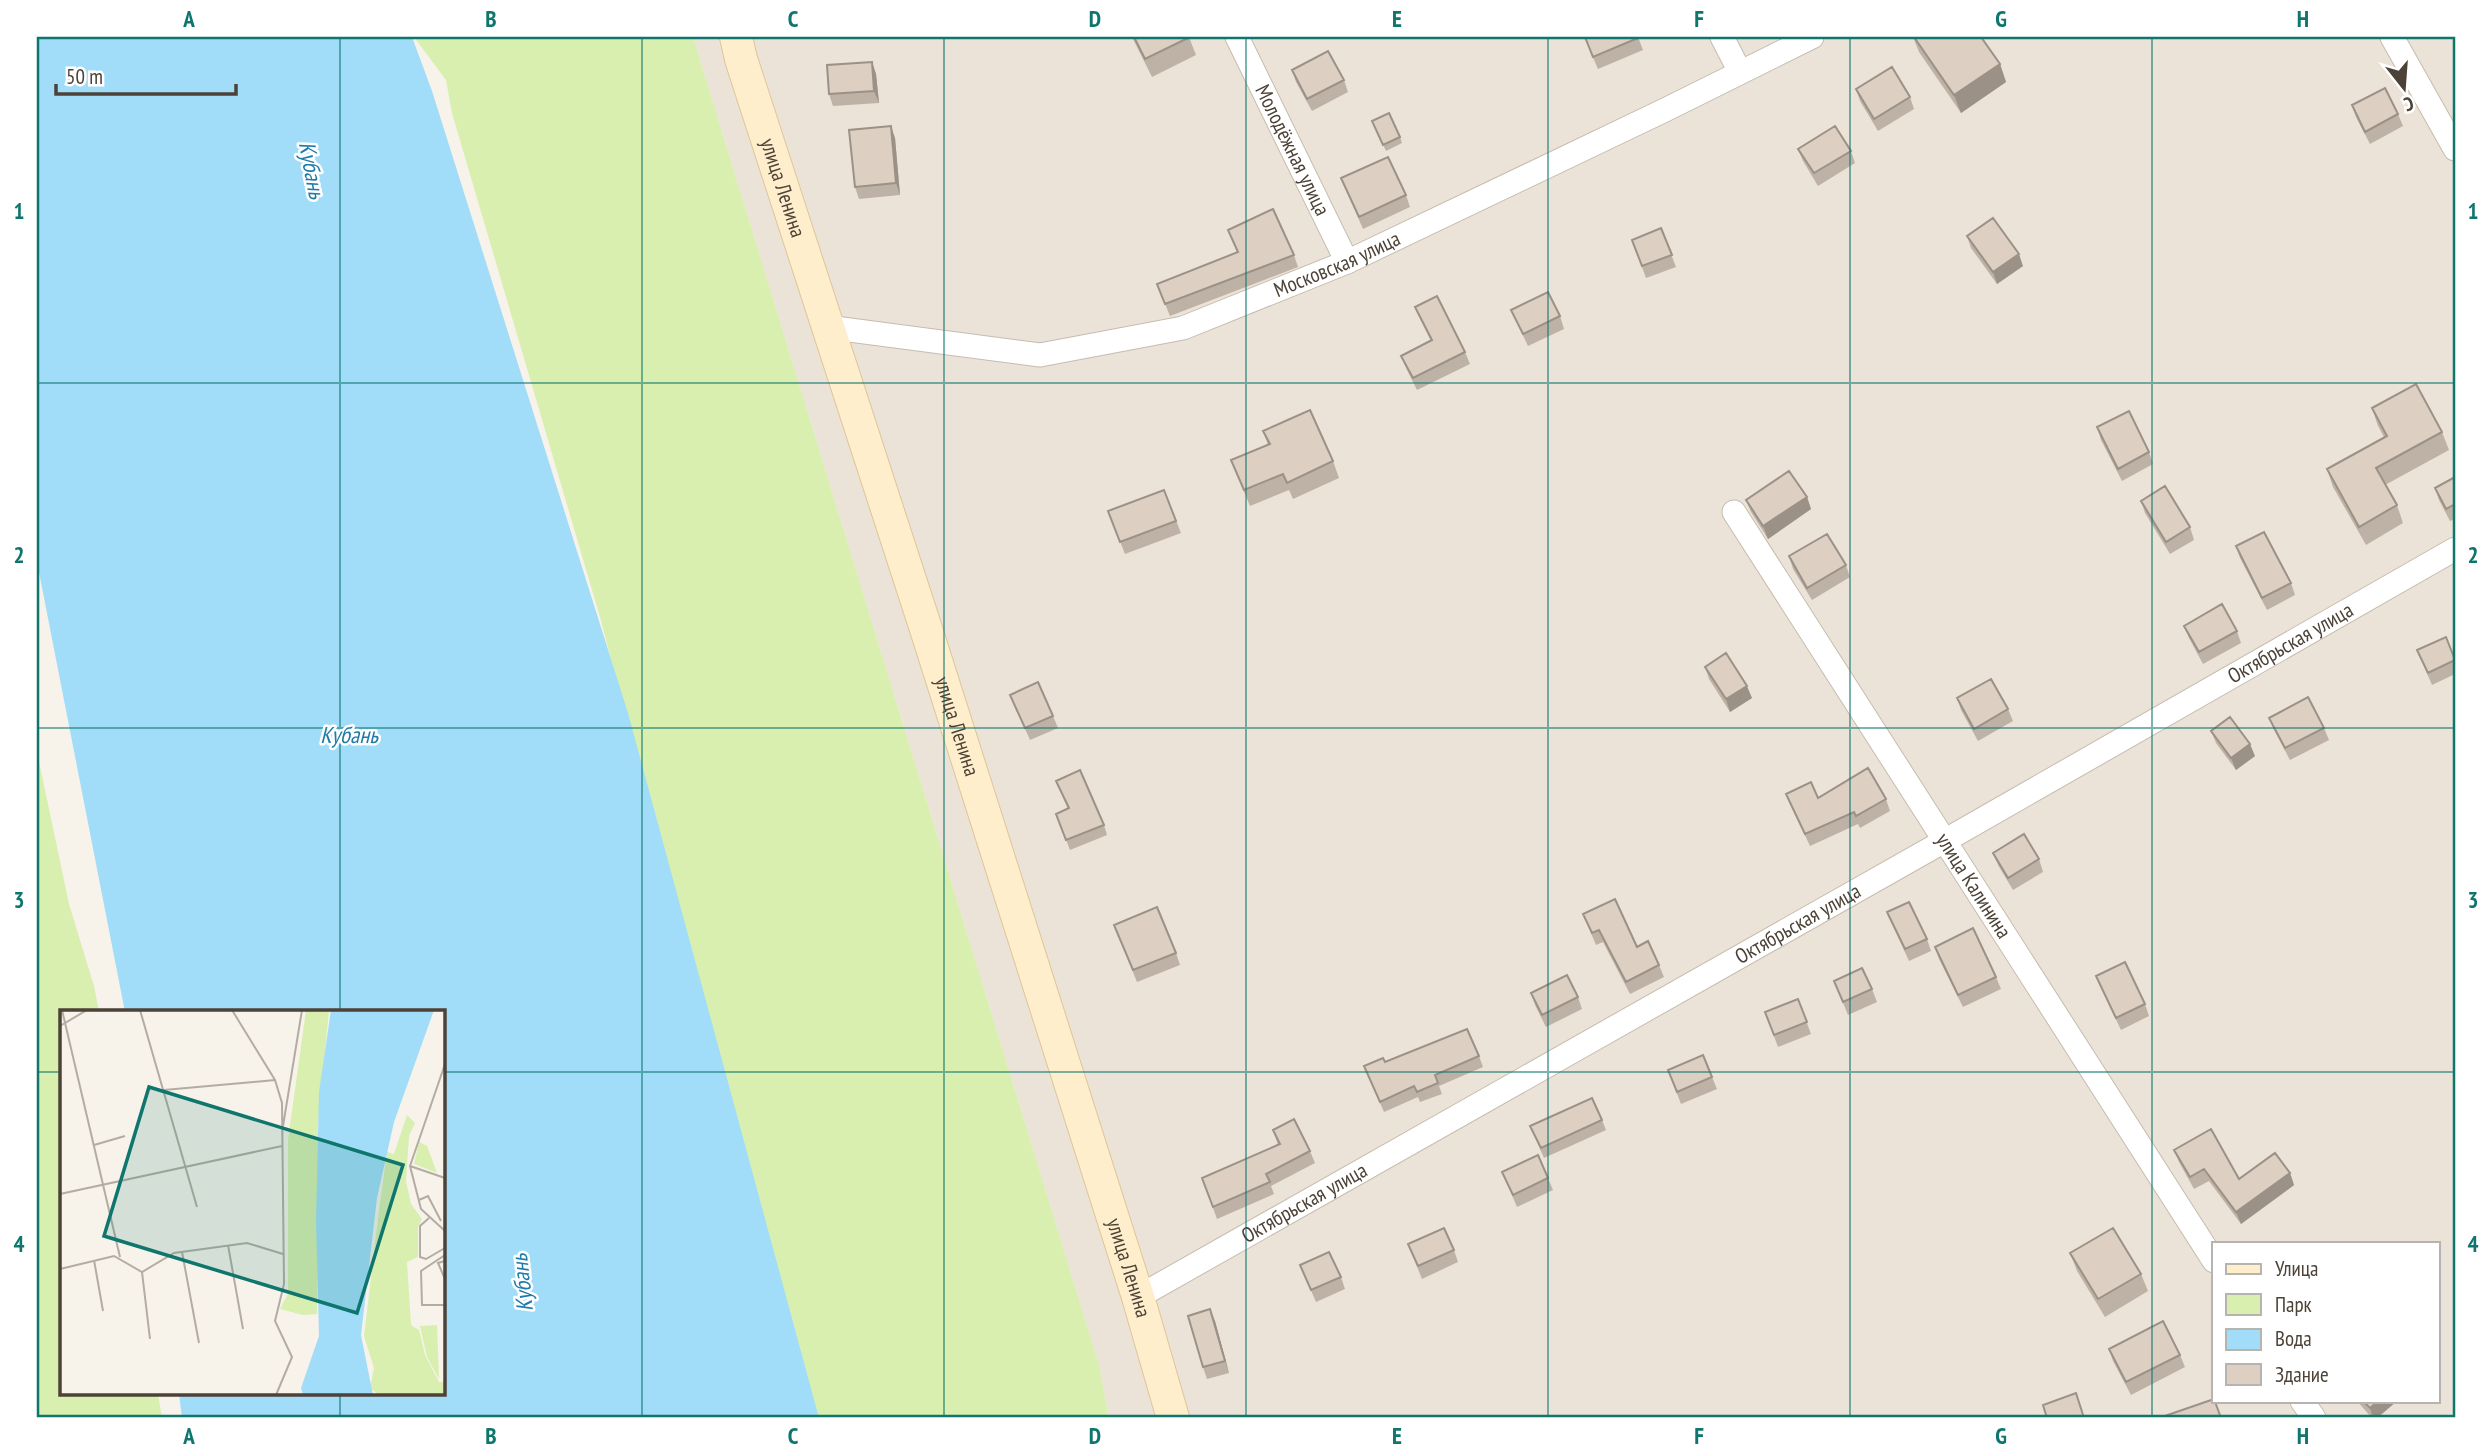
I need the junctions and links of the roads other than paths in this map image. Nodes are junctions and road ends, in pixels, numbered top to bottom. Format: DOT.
graph roads {
  1 [pos="736,37"];
  2 [pos="1237,37"];
  3 [pos="1722,37"];
  4 [pos="1812,37"];
  5 [pos="2392,37"];
  6 [pos="1740,72"];
  7 [pos="2455,149"];
  8 [pos="1347,262"];
  9 [pos="827,327"];
  10 [pos="1734,512"];
  11 [pos="2455,549"];
  12 [pos="1946,840"];
  13 [pos="2212,1258"];
  14 [pos="1138,1297"];
  15 [pos="2303,1402"];
  16 [pos="1173,1418"];
  17 [pos="2314,1418"];
  1 -- 9 [label="street, улица Ленина"];
  2 -- 8 [label="street, Молодёжная улица"];
  3 -- 6 [label="street"];
  4 -- 6 [label="street, Московская улица"];
  5 -- 7 [label="street"];
  6 -- 8 [label="street, Московская улица"];
  8 -- 9 [label="street, Московская улица"];
  9 -- 14 [label="street, улица Ленина"];
  10 -- 12 [label="street, улица Калинина"];
  11 -- 12 [label="street, Октябрьская улица"];
  12 -- 13 [label="street, улица Калинина"];
  12 -- 14 [label="street, Октябрьская улица"];
  14 -- 16 [label="street, улица Ленина"];
  15 -- 17 [label="street"];
}
